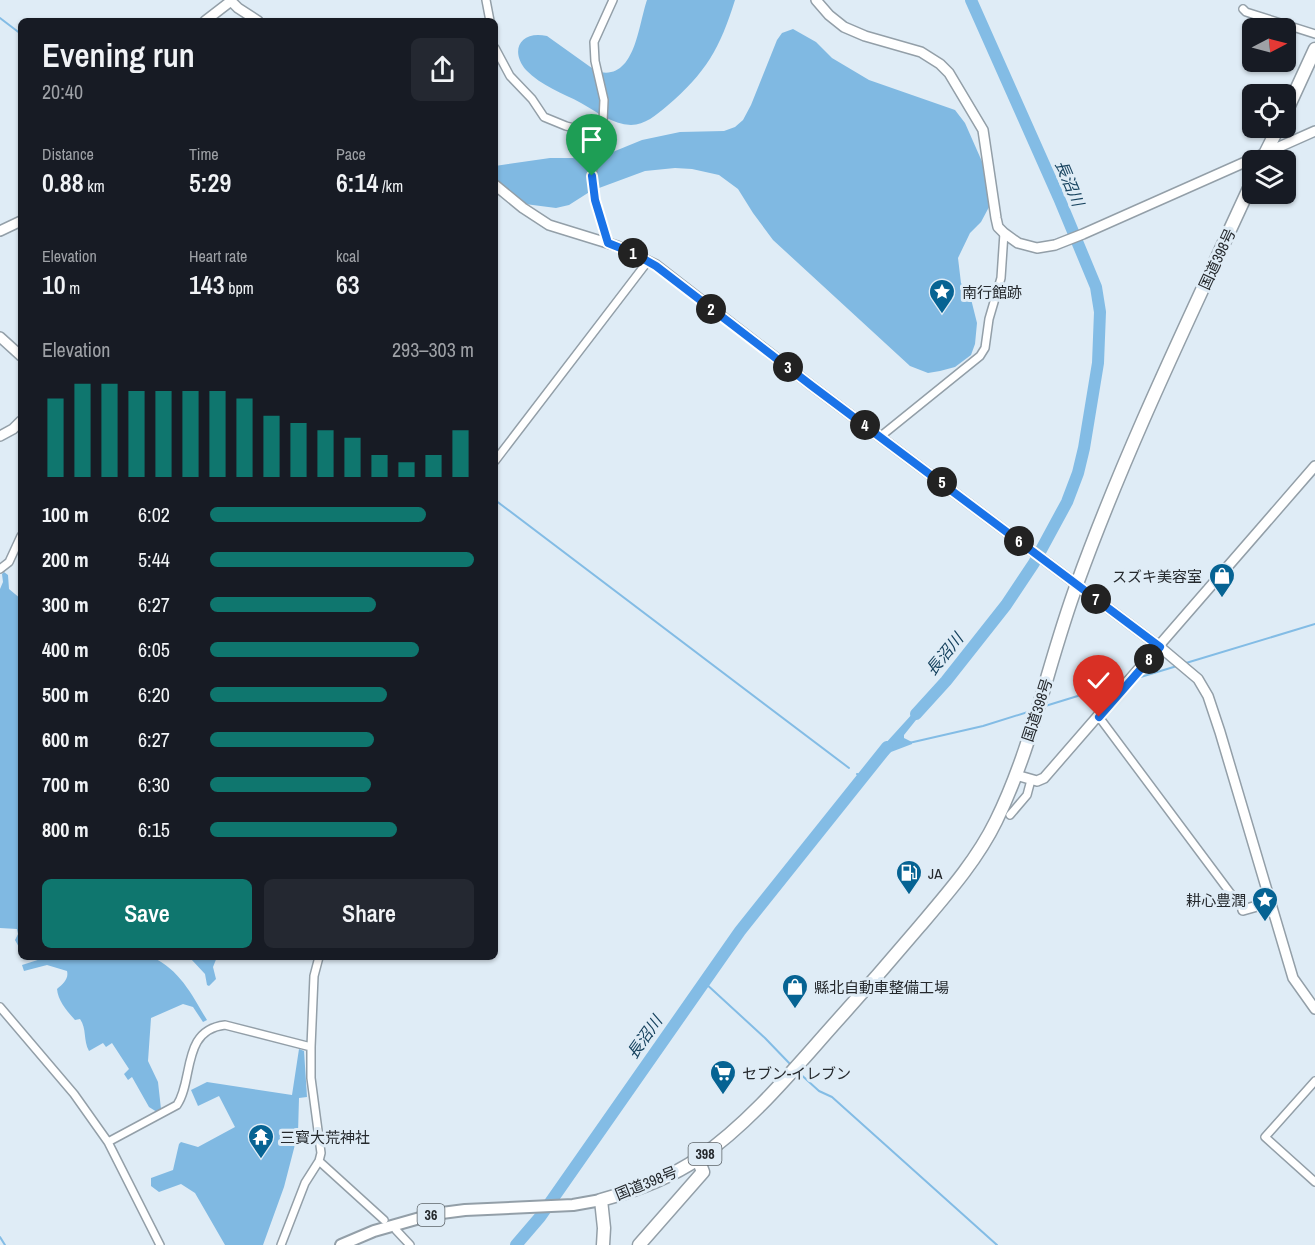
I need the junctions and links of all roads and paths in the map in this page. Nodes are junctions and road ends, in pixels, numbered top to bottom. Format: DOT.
graph roads {
  1 [pos="231,0"];
  2 [pos="486,0"];
  3 [pos="613,0"];
  4 [pos="816,0"];
  5 [pos="1242,9"];
  6 [pos="209,18"];
  7 [pos="253,18"];
  8 [pos="489,18"];
  9 [pos="1315,34"];
  10 [pos="1315,49"];
  11 [pos="498,54"];
  12 [pos="1296,90"];
  13 [pos="1315,131"];
  14 [pos="598,134"];
  15 [pos="1276,150"];
  16 [pos="1242,165"];
  17 [pos="498,187"];
  18 [pos="1242,204"];
  19 [pos="18,222"];
  20 [pos="0,231"];
  21 [pos="1004,233"];
  22 [pos="608,243"];
  23 [pos="648,261"];
  24 [pos="0,337"];
  25 [pos="18,353"];
  26 [pos="18,424"];
  27 [pos="0,436"];
  28 [pos="881,436"];
  29 [pos="498,457"];
  30 [pos="1315,466"];
  31 [pos="18,542"];
  32 [pos="0,569"];
  33 [pos="1076,585"];
  34 [pos="1160,647"];
  35 [pos="1099,717"];
  36 [pos="1016,775"];
  37 [pos="1031,780"];
  38 [pos="1010,815"];
  39 [pos="1271,902"];
  40 [pos="1243,910"];
  41 [pos="318,960"];
  42 [pos="0,1007"];
  43 [pos="1315,1009"];
  44 [pos="311,1047"];
  45 [pos="1315,1081"];
  46 [pos="108,1142"];
  47 [pos="698,1159"];
  48 [pos="319,1161"];
  49 [pos="1315,1182"];
  50 [pos="601,1200"];
  51 [pos="384,1220"];
  52 [pos="396,1230"];
  53 [pos="160,1245"];
  54 [pos="281,1245"];
  55 [pos="341,1245"];
  56 [pos="410,1245"];
  57 [pos="603,1245"];
  58 [pos="639,1245"];
  1 -- 6 [label="street"];
  1 -- 7 [label="street"];
  2 -- 8 [label="street"];
  3 -- 14 [label="street"];
  4 -- 21 [label="street"];
  5 -- 9 [label="street"];
  10 -- 12 [label="highway"];
  11 -- 14 [label="street"];
  13 -- 15 [label="street"];
  14 -- 22 [label="street"];
  16 -- 21 [label="street"];
  17 -- 22 [label="street"];
  18 -- 33 [label="highway, 国道398号 / 398"];
  19 -- 20 [label="street"];
  21 -- 28 [label="street"];
  22 -- 23 [label="street"];
  23 -- 28 [label="street"];
  23 -- 29 [label="street"];
  24 -- 25 [label="street"];
  26 -- 27 [label="street"];
  28 -- 33 [label="street"];
  30 -- 34 [label="street"];
  31 -- 32 [label="street"];
  33 -- 34 [label="street"];
  33 -- 36 [label="highway, 国道398号 / 398"];
  34 -- 35 [label="street"];
  34 -- 39 [label="street"];
  35 -- 37 [label="street"];
  35 -- 40 [label="street"];
  36 -- 37 [label="street"];
  36 -- 47 [label="highway, 国道398号 / 398"];
  37 -- 38 [label="street"];
  39 -- 40 [label="street"];
  39 -- 43 [label="street"];
  41 -- 44 [label="street"];
  42 -- 46 [label="street"];
  44 -- 46 [label="street"];
  44 -- 48 [label="street"];
  45 -- 49 [label="street"];
  46 -- 53 [label="street"];
  47 -- 50 [label="highway, 国道398号 / 398"];
  47 -- 58 [label="highway, 国道398号 / 398"];
  48 -- 51 [label="street"];
  48 -- 54 [label="street"];
  50 -- 55 [label="main road, 36"];
  50 -- 57 [label="highway, 国道398号"];
  52 -- 56 [label="street"];
}
